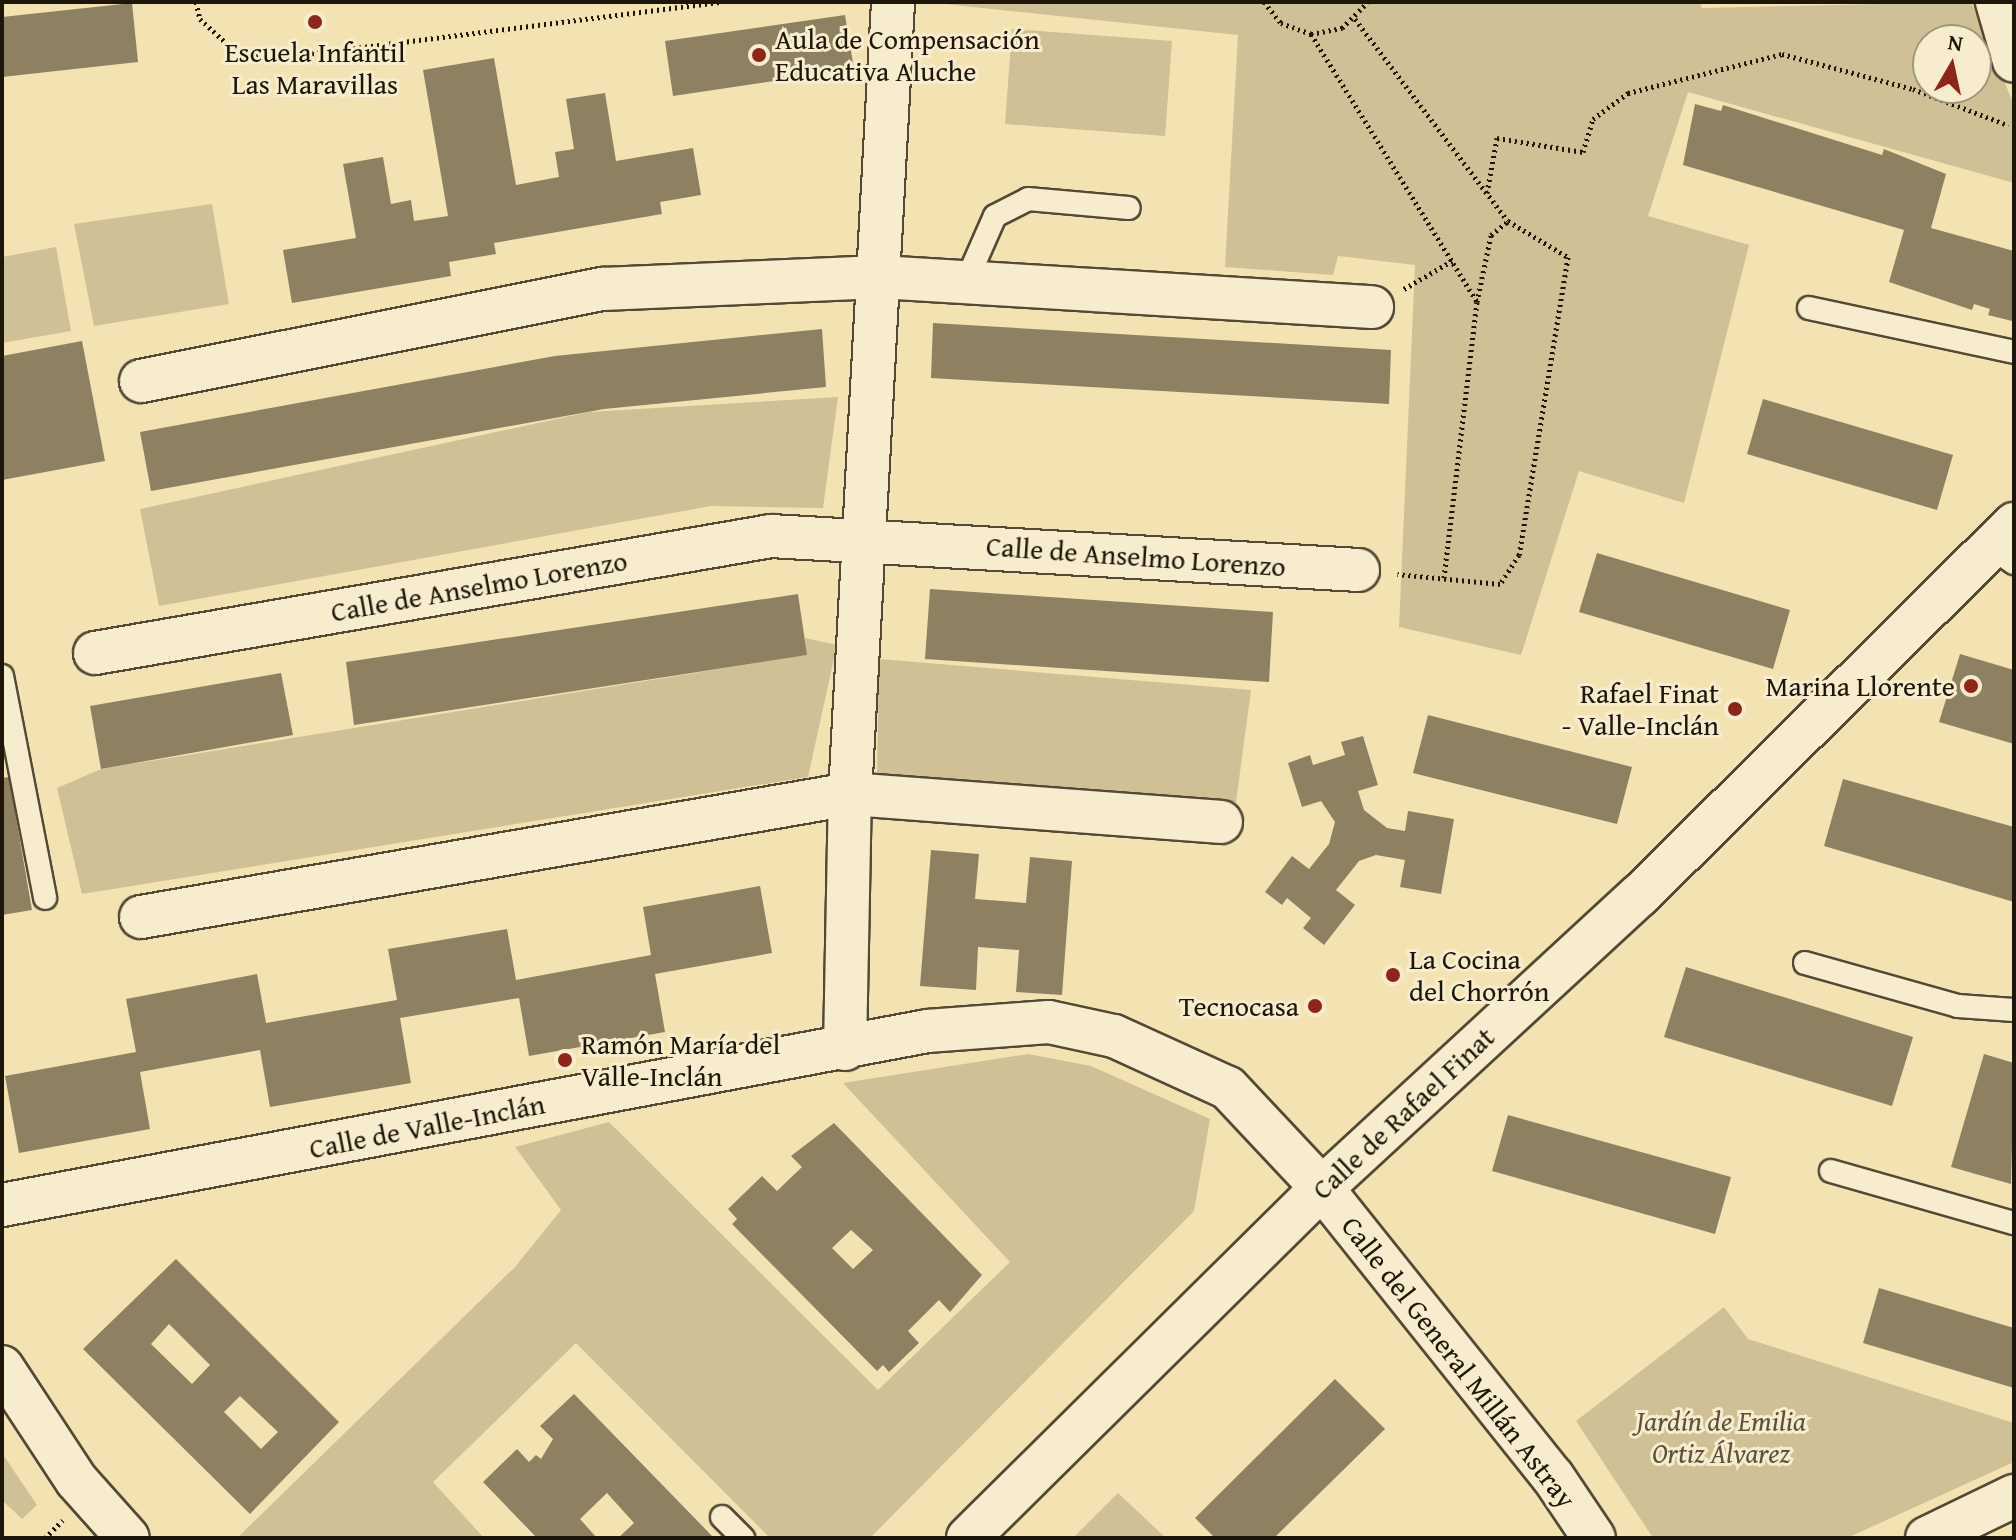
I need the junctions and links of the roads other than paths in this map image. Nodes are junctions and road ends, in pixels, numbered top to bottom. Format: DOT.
graph roads {
  1 [pos="893,2"];
  2 [pos="1997,2"];
  3 [pos="2014,61"];
  4 [pos="1129,208"];
  5 [pos="880,277"];
  6 [pos="965,284"];
  7 [pos="1372,307"];
  8 [pos="1809,308"];
  9 [pos="2014,352"];
  10 [pos="141,381"];
  11 [pos="865,538"];
  12 [pos="2006,545"];
  13 [pos="1358,570"];
  14 [pos="95,653"];
  15 [pos="2,676"];
  16 [pos="850,794"];
  17 [pos="1221,822"];
  18 [pos="45,898"];
  19 [pos="141,917"];
  20 [pos="1805,963"];
  21 [pos="2014,1010"];
  22 [pos="845,1049"];
  23 [pos="1831,1171"];
  24 [pos="1322,1188"];
  25 [pos="2,1205"];
  26 [pos="2014,1223"];
  27 [pos="2,1367"];
  28 [pos="2014,1496"];
  29 [pos="722,1517"];
  30 [pos="128,1538"];
  31 [pos="743,1538"];
  32 [pos="968,1538"];
  33 [pos="1594,1538"];
  34 [pos="1927,1538"];
  1 -- 5 [label="street"];
  2 -- 3 [label="street"];
  4 -- 6 [label="lane"];
  5 -- 6 [label="street"];
  5 -- 10 [label="street"];
  5 -- 11 [label="street"];
  6 -- 7 [label="street"];
  8 -- 9 [label="lane"];
  11 -- 13 [label="street, Calle de Anselmo Lorenzo"];
  11 -- 14 [label="street, Calle de Anselmo Lorenzo"];
  11 -- 16 [label="street"];
  12 -- 24 [label="street, Calle de Rafael Finat"];
  15 -- 18 [label="lane"];
  16 -- 17 [label="street"];
  16 -- 19 [label="street"];
  16 -- 22 [label="street"];
  20 -- 21 [label="lane"];
  22 -- 24 [label="street, Calle de Valle-Inclán"];
  22 -- 25 [label="street, Calle de Valle-Inclán"];
  23 -- 26 [label="lane"];
  24 -- 32 [label="street, Calle de Rafael Finat"];
  24 -- 33 [label="street, Calle del General Millán Astray"];
  27 -- 30 [label="street"];
  28 -- 34 [label="street"];
  29 -- 31 [label="lane"];
}
